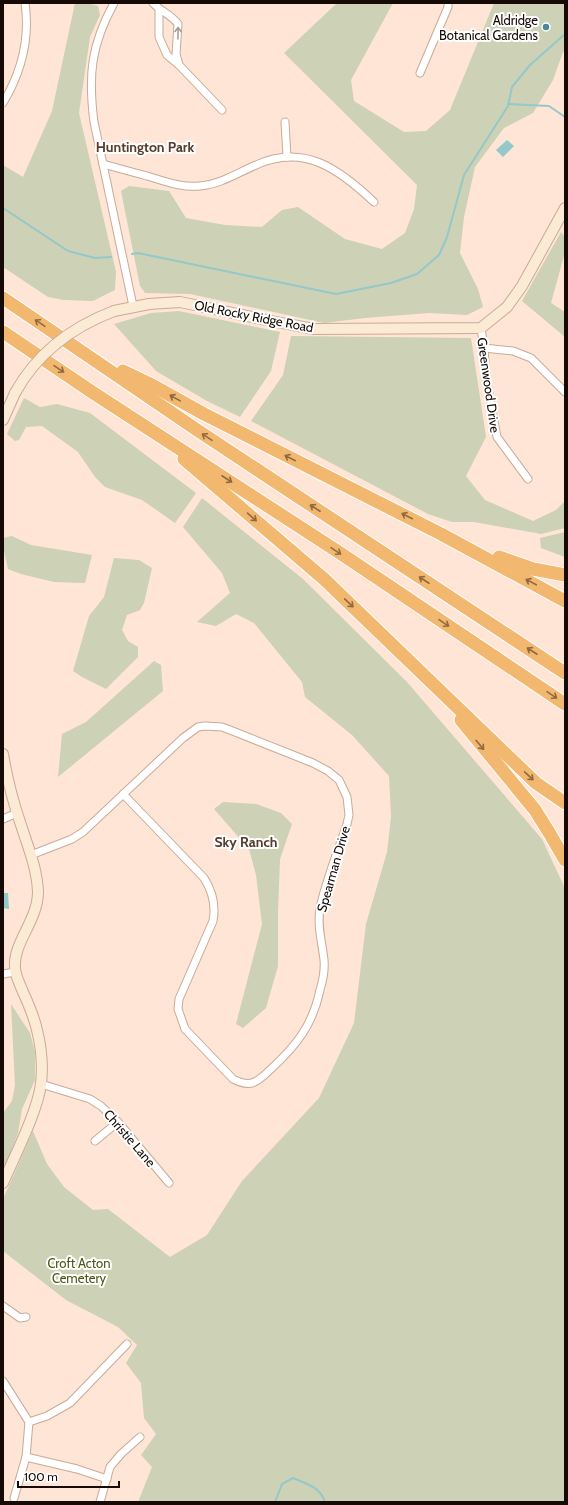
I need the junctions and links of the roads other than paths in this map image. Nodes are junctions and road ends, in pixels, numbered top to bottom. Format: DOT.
graph roads {
  1 [pos="25,3"];
  2 [pos="114,3"];
  3 [pos="153,3"];
  4 [pos="448,3"];
  5 [pos="159,9"];
  6 [pos="179,65"];
  7 [pos="420,73"];
  8 [pos="3,103"];
  9 [pos="222,110"];
  10 [pos="285,122"];
  11 [pos="287,157"];
  12 [pos="103,164"];
  13 [pos="374,202"];
  14 [pos="565,208"];
  15 [pos="3,298"];
  16 [pos="133,306"];
  17 [pos="481,328"];
  18 [pos="3,332"];
  19 [pos="484,348"];
  20 [pos="84,352"];
  21 [pos="565,392"];
  22 [pos="3,420"];
  23 [pos="136,420"];
  24 [pos="528,479"];
  25 [pos="441,534"];
  26 [pos="565,575"];
  27 [pos="565,600"];
  28 [pos="565,673"];
  29 [pos="440,691"];
  30 [pos="565,704"];
  31 [pos="3,754"];
  32 [pos="123,794"];
  33 [pos="565,803"];
  34 [pos="17,813"];
  35 [pos="3,819"];
  36 [pos="31,855"];
  37 [pos="565,860"];
  38 [pos="15,972"];
  39 [pos="3,974"];
  40 [pos="41,1084"];
  41 [pos="118,1122"];
  42 [pos="95,1141"];
  43 [pos="3,1183"];
  44 [pos="169,1183"];
  45 [pos="3,1306"];
  46 [pos="26,1317"];
  47 [pos="127,1344"];
  48 [pos="3,1381"];
  49 [pos="29,1422"];
  50 [pos="140,1437"];
  51 [pos="26,1457"];
  52 [pos="107,1479"];
  53 [pos="14,1498"];
  54 [pos="100,1502"];
  1 -- 8 [label="street"];
  2 -- 12 [label="street"];
  3 -- 5 [label="street"];
  4 -- 7 [label="street"];
  5 -- 6 [label="street"];
  6 -- 5 [label="street, one-way"];
  6 -- 9 [label="street"];
  10 -- 11 [label="street"];
  11 -- 12 [label="street"];
  11 -- 13 [label="street"];
  12 -- 16 [label="street"];
  14 -- 17 [label="street"];
  20 -- 15 [label="highway, one-way"];
  16 -- 17 [label="street, Old Rocky Ridge Road"];
  16 -- 22 [label="street, Old Rocky Ridge Road, bridge"];
  17 -- 19 [label="street, Greenwood Drive"];
  18 -- 23 [label="highway, one-way"];
  19 -- 21 [label="street"];
  19 -- 24 [label="street, Greenwood Drive"];
  25 -- 20 [label="highway, one-way"];
  28 -- 20 [label="highway, one-way"];
  23 -- 29 [label="highway, one-way"];
  23 -- 30 [label="highway, one-way"];
  25 -- 26 [label="highway"];
  27 -- 25 [label="highway, one-way"];
  29 -- 33 [label="highway, one-way"];
  29 -- 37 [label="highway, one-way"];
  31 -- 34 [label="street"];
  32 -- 32 [label="street, Spearman Drive"];
  32 -- 36 [label="street, Spearman Drive"];
  34 -- 35 [label="street"];
  34 -- 36 [label="street"];
  36 -- 38 [label="street"];
  38 -- 39 [label="street"];
  38 -- 40 [label="street"];
  40 -- 41 [label="street, Christie Lane"];
  40 -- 43 [label="street"];
  41 -- 42 [label="street"];
  41 -- 44 [label="street, Christie Lane"];
  45 -- 46 [label="street"];
  47 -- 49 [label="street"];
  48 -- 49 [label="street"];
  49 -- 51 [label="street"];
  50 -- 52 [label="street"];
  51 -- 52 [label="street"];
  51 -- 53 [label="street"];
  52 -- 54 [label="street"];
}
